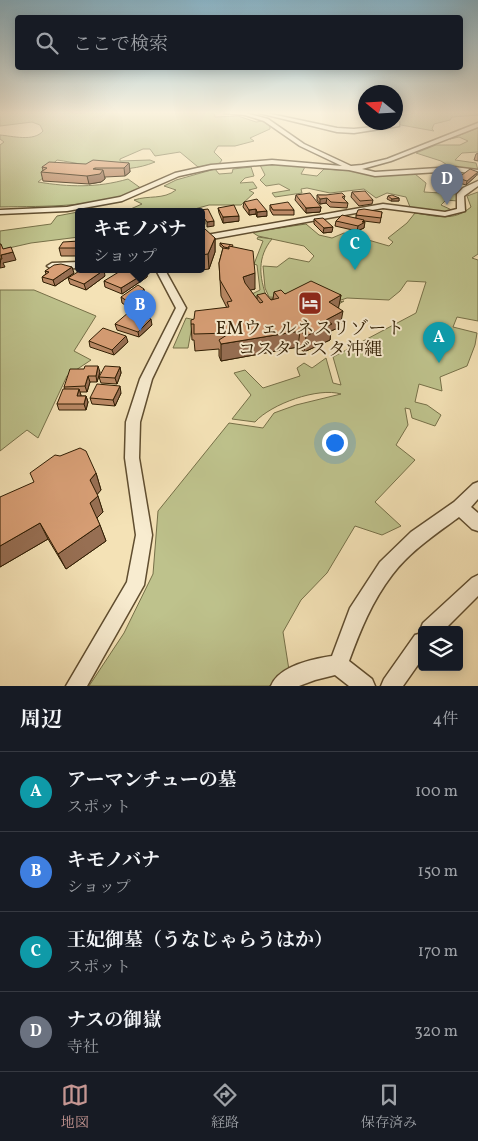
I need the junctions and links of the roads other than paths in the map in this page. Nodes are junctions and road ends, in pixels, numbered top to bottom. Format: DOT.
graph roads {
  1 [pos="302,145"];
  2 [pos="426,145"];
  3 [pos="351,168"];
  4 [pos="478,172"];
  5 [pos="478,183"];
  6 [pos="0,212"];
  7 [pos="205,237"];
  8 [pos="75,264"];
  9 [pos="52,266"];
  10 [pos="163,273"];
  11 [pos="478,489"];
  12 [pos="460,507"];
  13 [pos="478,524"];
  14 [pos="478,584"];
  15 [pos="434,626"];
  16 [pos="418,648"];
  17 [pos="338,665"];
  18 [pos="76,686"];
  19 [pos="281,686"];
  20 [pos="365,686"];
  21 [pos="391,686"];
  1 -- 3 [label="street"];
  2 -- 3 [label="street"];
  3 -- 4 [label="street"];
  3 -- 6 [label="street"];
  5 -- 7 [label="street"];
  8 -- 9 [label="street"];
  10 -- 18 [label="street"];
  11 -- 12 [label="street"];
  12 -- 13 [label="street"];
  12 -- 17 [label="street"];
  14 -- 15 [label="street"];
  16 -- 21 [label="street"];
  17 -- 19 [label="street"];
  17 -- 20 [label="street"];
}
